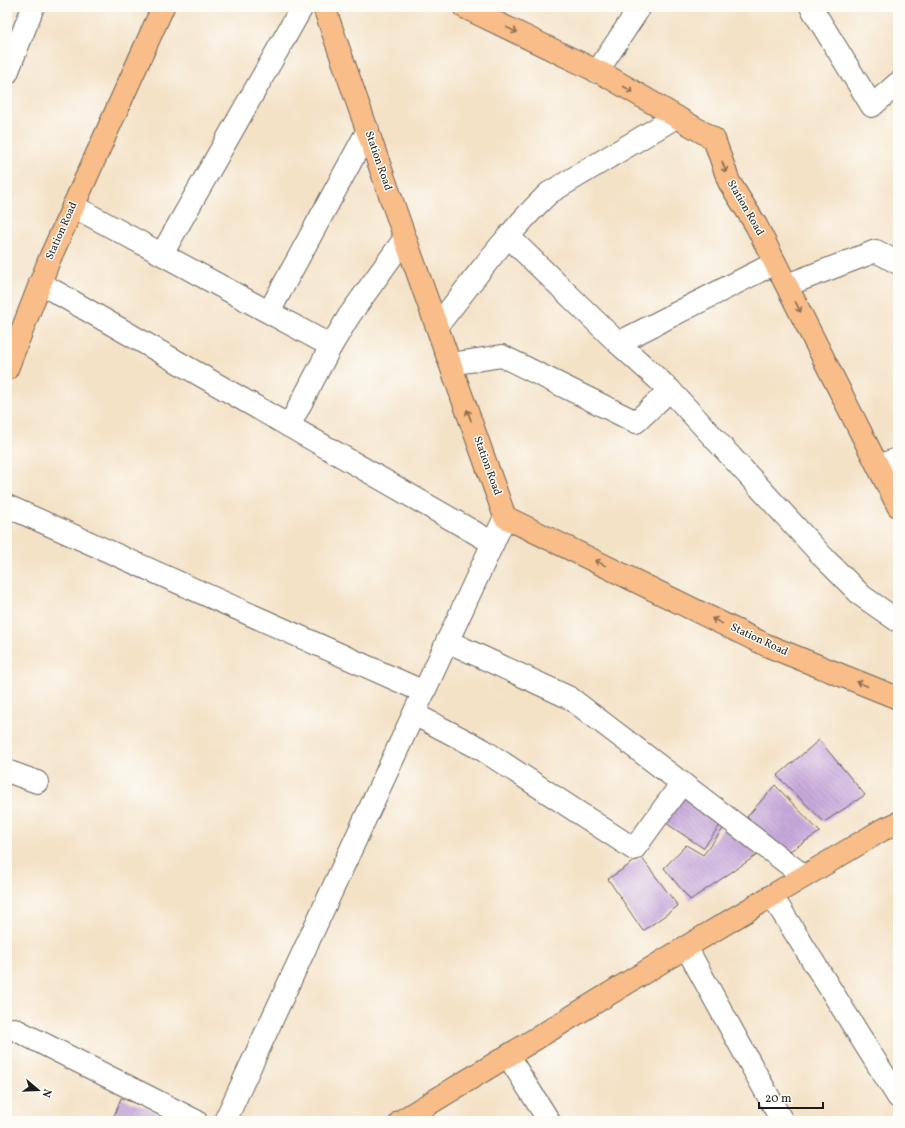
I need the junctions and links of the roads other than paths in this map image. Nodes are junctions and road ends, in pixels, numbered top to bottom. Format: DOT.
graph roads {
  1 [pos="33,7"];
  2 [pos="163,7"];
  3 [pos="302,7"];
  4 [pos="324,7"];
  5 [pos="464,7"];
  6 [pos="640,7"];
  7 [pos="811,7"];
  8 [pos="488,12"];
  9 [pos="597,72"];
  10 [pos="7,73"];
  11 [pos="898,83"];
  12 [pos="676,117"];
  13 [pos="368,130"];
  14 [pos="73,206"];
  15 [pos="509,237"];
  16 [pos="405,238"];
  17 [pos="162,254"];
  18 [pos="775,263"];
  19 [pos="898,263"];
  20 [pos="40,283"];
  21 [pos="787,285"];
  22 [pos="268,312"];
  23 [pos="437,326"];
  24 [pos="618,343"];
  25 [pos="331,346"];
  26 [pos="451,364"];
  27 [pos="7,370"];
  28 [pos="670,390"];
  29 [pos="289,426"];
  30 [pos="898,459"];
  31 [pos="878,466"];
  32 [pos="7,506"];
  33 [pos="898,506"];
  34 [pos="505,517"];
  35 [pos="493,543"];
  36 [pos="898,621"];
  37 [pos="447,641"];
  38 [pos="424,692"];
  39 [pos="898,698"];
  40 [pos="414,714"];
  41 [pos="7,771"];
  42 [pos="37,782"];
  43 [pos="682,783"];
  44 [pos="898,823"];
  45 [pos="804,876"];
  46 [pos="772,896"];
  47 [pos="686,947"];
  48 [pos="14,1029"];
  49 [pos="508,1056"];
  50 [pos="896,1089"];
  51 [pos="196,1121"];
  52 [pos="225,1121"];
  53 [pos="401,1121"];
  54 [pos="549,1121"];
  55 [pos="782,1121"];
  1 -- 10 [label="street"];
  2 -- 14 [label="main road, Station Road"];
  3 -- 17 [label="street"];
  4 -- 13 [label="main road, Station Road"];
  5 -- 8 [label="main road, Station Road"];
  6 -- 9 [label="street"];
  7 -- 11 [label="street"];
  8 -- 9 [label="main road, Station Road, one-way"];
  9 -- 12 [label="main road, Station Road, one-way"];
  12 -- 15 [label="street"];
  12 -- 18 [label="main road, Station Road, one-way"];
  13 -- 16 [label="main road, Station Road"];
  13 -- 22 [label="street"];
  14 -- 17 [label="street"];
  14 -- 20 [label="main road, Station Road"];
  15 -- 23 [label="street"];
  15 -- 24 [label="street"];
  16 -- 23 [label="main road, Station Road"];
  16 -- 25 [label="street"];
  17 -- 22 [label="street"];
  18 -- 21 [label="main road, Station Road"];
  18 -- 24 [label="street"];
  19 -- 21 [label="street"];
  20 -- 27 [label="main road, Station Road"];
  20 -- 29 [label="street"];
  21 -- 31 [label="main road, Station Road, one-way"];
  22 -- 25 [label="street"];
  23 -- 26 [label="main road, Station Road"];
  24 -- 28 [label="street"];
  25 -- 29 [label="street"];
  26 -- 28 [label="street"];
  34 -- 26 [label="main road, Station Road, one-way"];
  28 -- 36 [label="street"];
  29 -- 35 [label="street"];
  30 -- 31 [label="street"];
  31 -- 33 [label="main road, Station Road"];
  32 -- 38 [label="street"];
  34 -- 35 [label="street"];
  39 -- 34 [label="main road, Station Road, one-way"];
  35 -- 37 [label="street"];
  37 -- 38 [label="street"];
  37 -- 43 [label="street"];
  38 -- 40 [label="street"];
  40 -- 43 [label="street"];
  40 -- 52 [label="street"];
  41 -- 42 [label="street"];
  43 -- 45 [label="street"];
  44 -- 45 [label="main road"];
  45 -- 46 [label="main road"];
  46 -- 47 [label="main road"];
  46 -- 50 [label="street"];
  47 -- 49 [label="main road"];
  47 -- 55 [label="street"];
  48 -- 51 [label="street"];
  49 -- 53 [label="main road"];
  49 -- 54 [label="street"];
}
